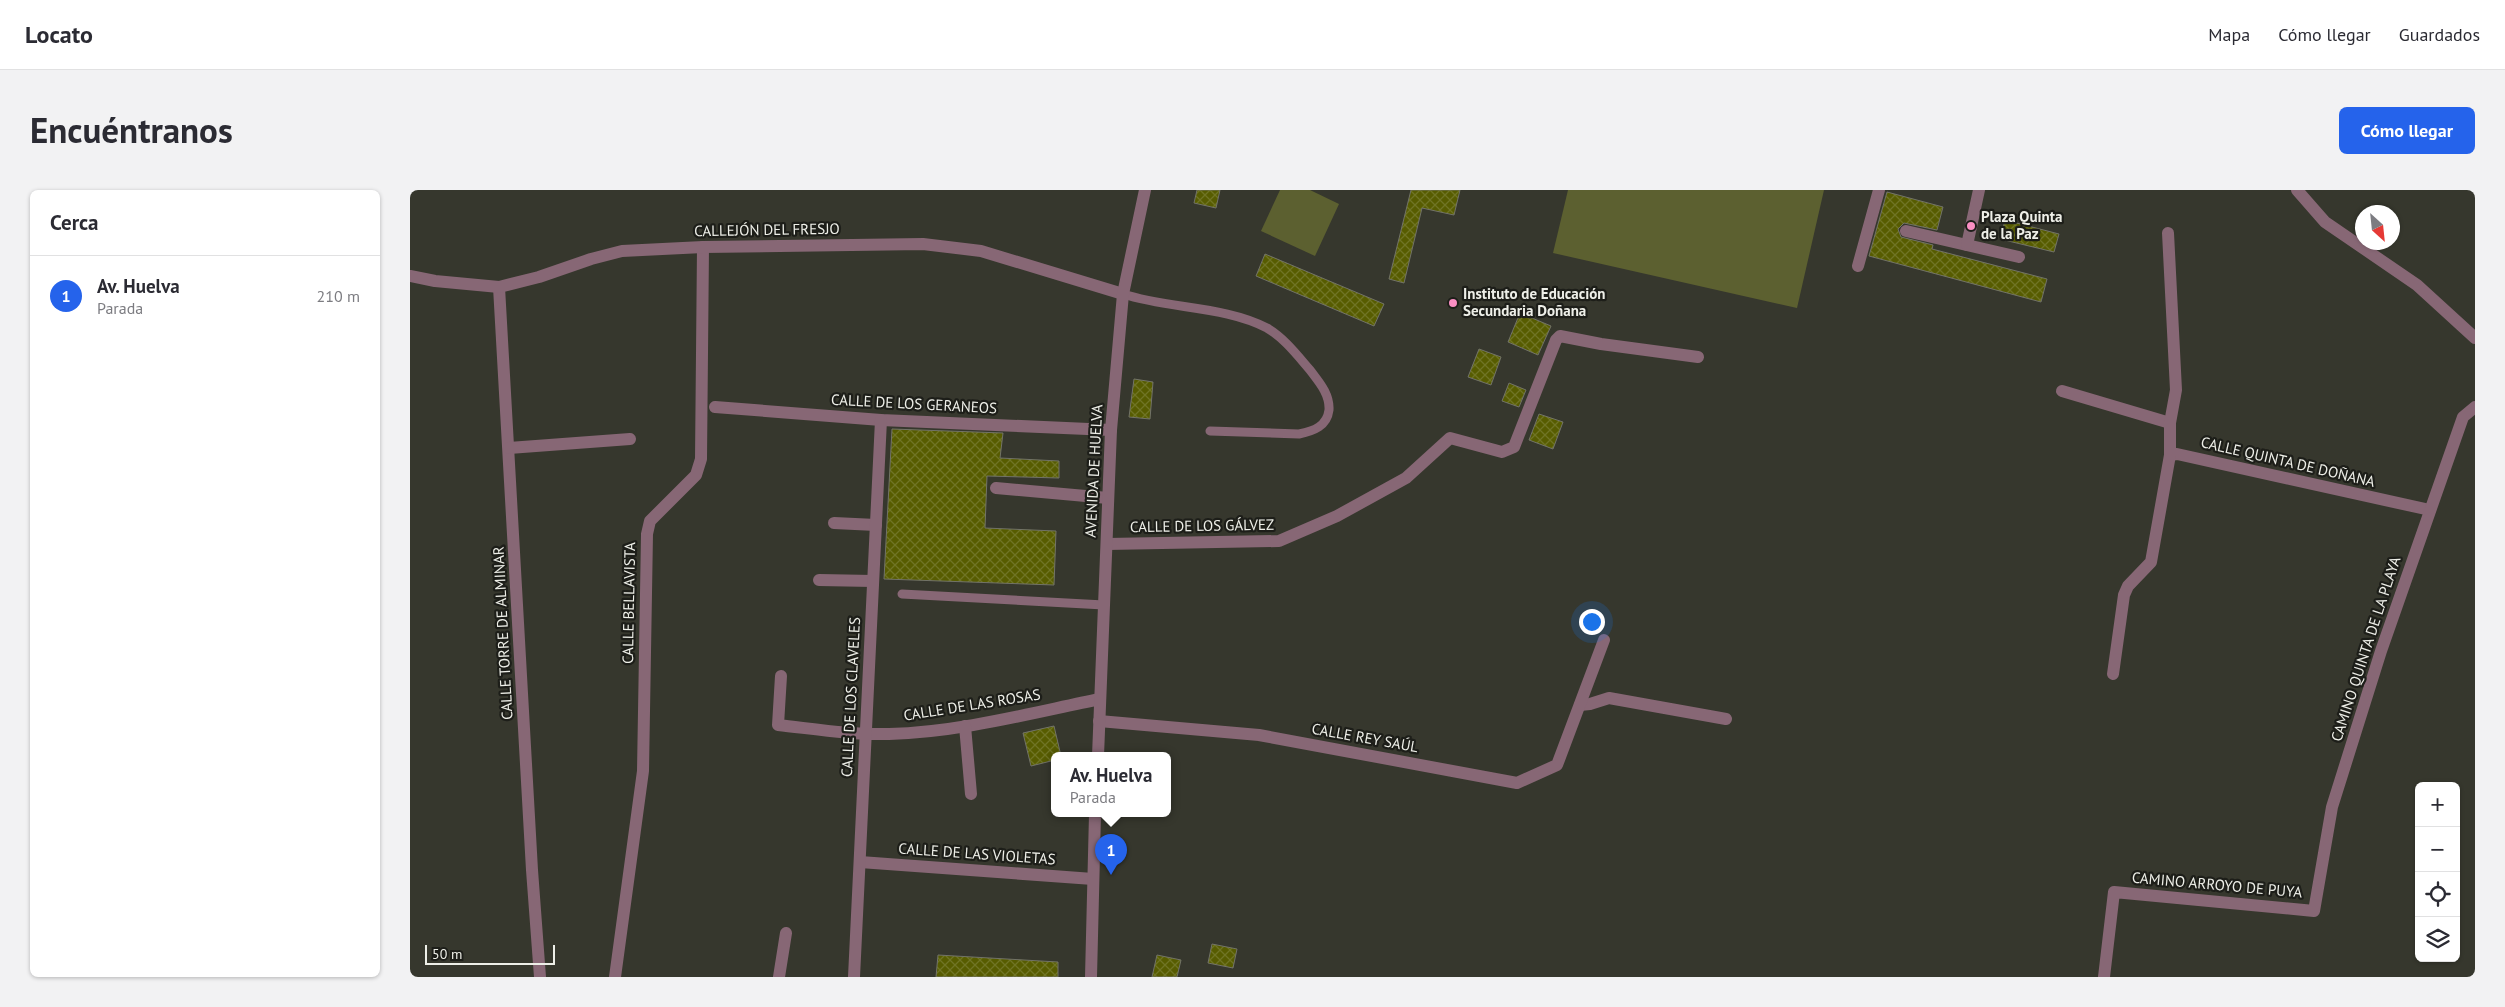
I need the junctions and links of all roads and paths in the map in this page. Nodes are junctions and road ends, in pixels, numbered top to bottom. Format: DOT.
graph roads {
  1 [pos="1145,190"];
  2 [pos="1879,190"];
  3 [pos="1979,190"];
  4 [pos="2297,190"];
  5 [pos="1906,231"];
  6 [pos="2168,234"];
  7 [pos="1968,245"];
  8 [pos="703,247"];
  9 [pos="2019,257"];
  10 [pos="1858,266"];
  11 [pos="410,276"];
  12 [pos="499,287"];
  13 [pos="1123,294"];
  14 [pos="2475,338"];
  15 [pos="1698,357"];
  16 [pos="2062,391"];
  17 [pos="2475,407"];
  18 [pos="715,408"];
  19 [pos="881,420"];
  20 [pos="2170,423"];
  21 [pos="1111,430"];
  22 [pos="1210,431"];
  23 [pos="630,439"];
  24 [pos="509,448"];
  25 [pos="2170,455"];
  26 [pos="996,488"];
  27 [pos="1108,498"];
  28 [pos="2430,510"];
  29 [pos="834,523"];
  30 [pos="876,525"];
  31 [pos="1107,544"];
  32 [pos="819,580"];
  33 [pos="873,581"];
  34 [pos="902,594"];
  35 [pos="1104,605"];
  36 [pos="1604,640"];
  37 [pos="2112,674"];
  38 [pos="780,676"];
  39 [pos="1100,699"];
  40 [pos="1580,705"];
  41 [pos="1726,719"];
  42 [pos="1099,721"];
  43 [pos="964,726"];
  44 [pos="866,734"];
  45 [pos="1098,752"];
  46 [pos="971,794"];
  47 [pos="1095,817"];
  48 [pos="860,862"];
  49 [pos="1093,879"];
  50 [pos="2314,911"];
  51 [pos="786,933"];
  52 [pos="540,977"];
  53 [pos="615,977"];
  54 [pos="779,977"];
  55 [pos="854,977"];
  56 [pos="1091,977"];
  57 [pos="2104,977"];
  1 -- 13 [label="street, AVENIDA DE HUELVA"];
  2 -- 10 [label="street"];
  3 -- 7 [label="street"];
  4 -- 14 [label="street"];
  5 -- 7 [label="street"];
  6 -- 20 [label="street"];
  7 -- 9 [label="street"];
  8 -- 12 [label="street, CALLEJÓN DEL FRESJO"];
  8 -- 13 [label="street, CALLEJÓN DEL FRESJO"];
  8 -- 53 [label="street, CALLE BELLAVISTA"];
  11 -- 12 [label="street, CALLEJÓN DEL FRESJO"];
  12 -- 24 [label="street, CALLE TORRE DE ALMINAR"];
  13 -- 21 [label="street, AVENIDA DE HUELVA"];
  13 -- 22 [label="lane"];
  15 -- 31 [label="street, CALLE DE LOS GÁLVEZ"];
  16 -- 20 [label="street"];
  17 -- 28 [label="street, CAMINO QUINTA DE LA PLAYA"];
  18 -- 19 [label="street, CALLE DE LOS GERANEOS"];
  19 -- 21 [label="street, CALLE DE LOS GERANEOS"];
  19 -- 30 [label="street, CALLE DE LOS CLAVELES"];
  20 -- 25 [label="street"];
  21 -- 27 [label="street, AVENIDA DE HUELVA"];
  23 -- 24 [label="street"];
  24 -- 52 [label="street, CALLE TORRE DE ALMINAR"];
  25 -- 28 [label="street, CALLE QUINTA DE DOÑANA"];
  25 -- 37 [label="street"];
  26 -- 27 [label="street"];
  27 -- 31 [label="street, AVENIDA DE HUELVA"];
  28 -- 50 [label="street, CAMINO QUINTA DE LA PLAYA"];
  29 -- 30 [label="street"];
  30 -- 33 [label="street, CALLE DE LOS CLAVELES"];
  31 -- 35 [label="street, AVENIDA DE HUELVA"];
  32 -- 33 [label="street"];
  33 -- 44 [label="street, CALLE DE LOS CLAVELES"];
  34 -- 35 [label="lane"];
  35 -- 39 [label="street, AVENIDA DE HUELVA"];
  36 -- 40 [label="street, CALLE REY SAÚL"];
  38 -- 44 [label="street, CALLE DE LAS ROSAS"];
  39 -- 42 [label="street, AVENIDA DE HUELVA"];
  39 -- 43 [label="street, CALLE DE LAS ROSAS"];
  40 -- 41 [label="street"];
  40 -- 42 [label="street, CALLE REY SAÚL"];
  42 -- 45 [label="street, AVENIDA DE HUELVA"];
  43 -- 44 [label="street, CALLE DE LAS ROSAS"];
  43 -- 46 [label="street"];
  44 -- 48 [label="street, CALLE DE LOS CLAVELES"];
  47 -- 49 [label="street"];
  48 -- 49 [label="street, CALLE DE LAS VIOLETAS"];
  48 -- 55 [label="street, CALLE DE LOS CLAVELES"];
  49 -- 56 [label="street"];
  50 -- 57 [label="street, CAMINO ARROYO DE PUYA"];
  51 -- 54 [label="street"];
}
